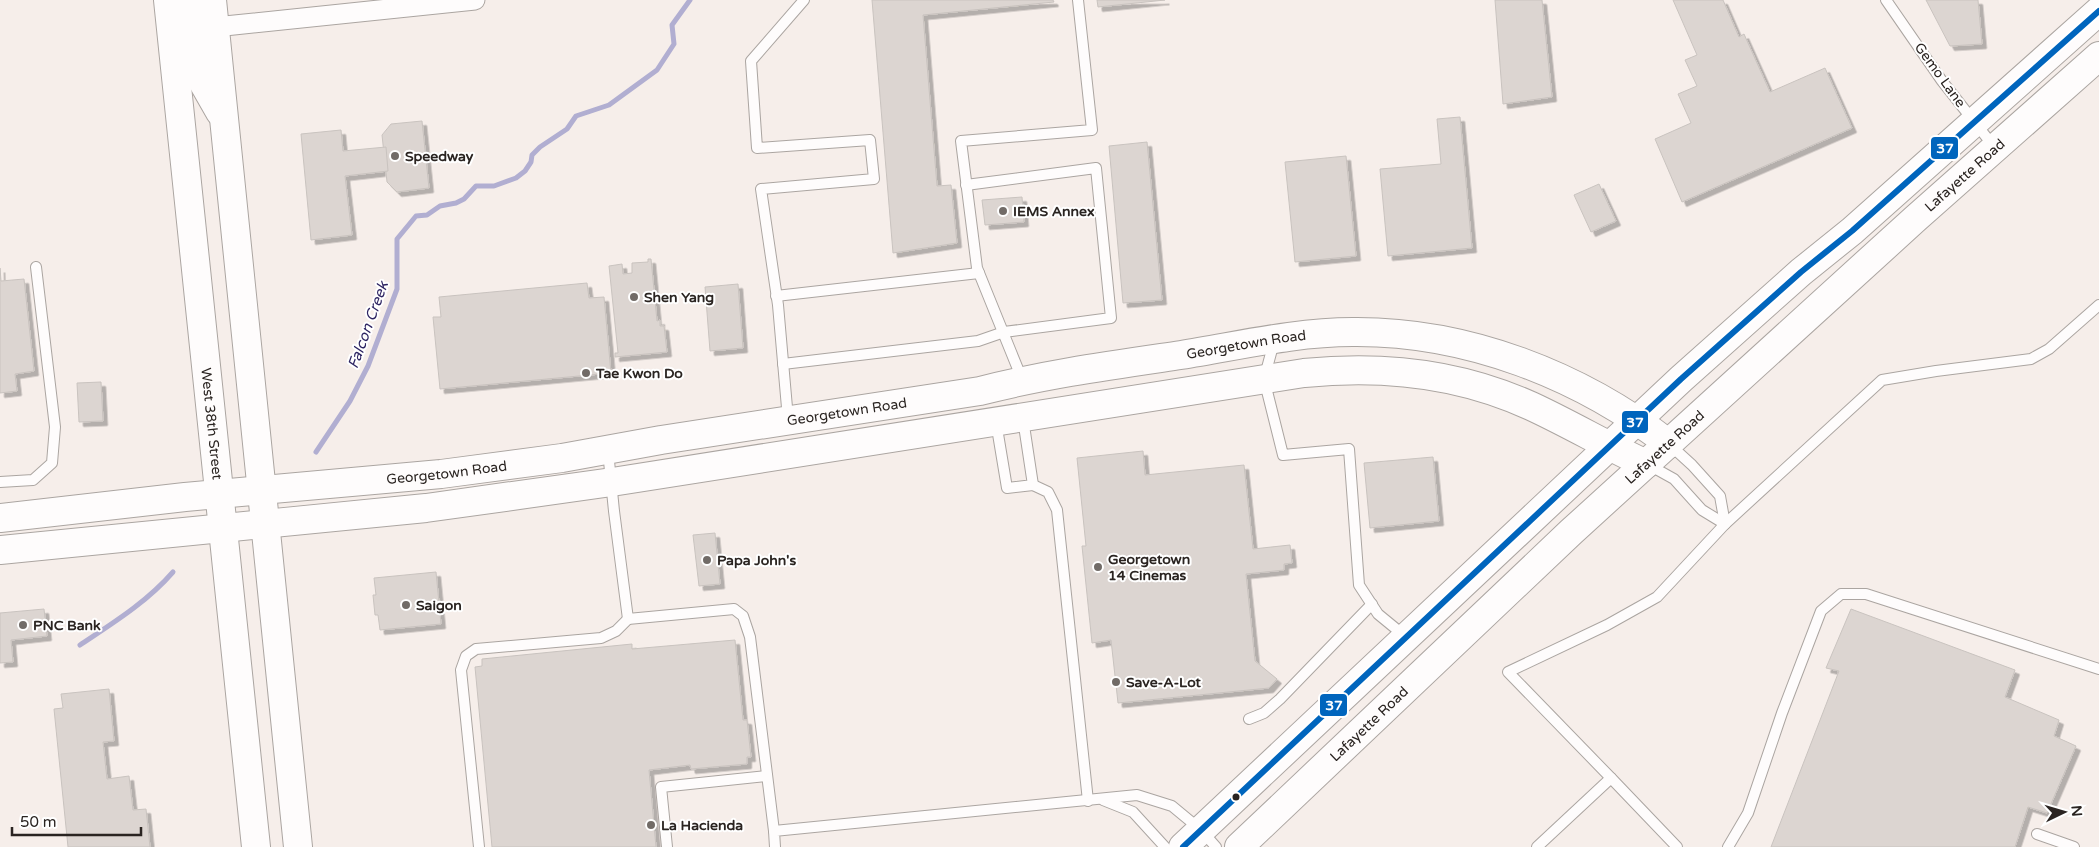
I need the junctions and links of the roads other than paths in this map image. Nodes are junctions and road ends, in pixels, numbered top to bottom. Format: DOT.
graph roads {
  1 [pos="168,0"];
  2 [pos="189,0"];
  3 [pos="212,0"];
  4 [pos="475,0"];
  5 [pos="804,0"];
  6 [pos="1078,0"];
  7 [pos="1886,0"];
  8 [pos="2099,11"];
  9 [pos="215,27"];
  10 [pos="2099,56"];
  11 [pos="224,120"];
  12 [pos="1974,122"];
  13 [pos="1995,148"];
  14 [pos="966,185"];
  15 [pos="36,267"];
  16 [pos="979,273"];
  17 [pos="776,296"];
  18 [pos="2099,305"];
  19 [pos="1004,332"];
  20 [pos="1274,336"];
  21 [pos="783,364"];
  22 [pos="1264,379"];
  23 [pos="1023,380"];
  24 [pos="1023,416"];
  25 [pos="788,420"];
  26 [pos="995,420"];
  27 [pos="1638,420"];
  28 [pos="1668,444"];
  29 [pos="1609,447"];
  30 [pos="608,451"];
  31 [pos="1646,464"];
  32 [pos="0,482"];
  33 [pos="612,482"];
  34 [pos="1033,485"];
  35 [pos="262,492"];
  36 [pos="220,495"];
  37 [pos="0,518"];
  38 [pos="265,523"];
  39 [pos="1725,524"];
  40 [pos="223,527"];
  41 [pos="0,550"];
  42 [pos="1372,604"];
  43 [pos="628,619"];
  44 [pos="1407,637"];
  45 [pos="2099,670"];
  46 [pos="1249,719"];
  47 [pos="767,776"];
  48 [pos="1611,778"];
  49 [pos="1102,800"];
  50 [pos="1088,801"];
  51 [pos="774,831"];
  52 [pos="2037,834"];
  53 [pos="1200,841"];
  54 [pos="256,847"];
  55 [pos="298,847"];
  56 [pos="479,847"];
  57 [pos="667,847"];
  58 [pos="775,847"];
  59 [pos="1165,847"];
  60 [pos="1239,847"];
  61 [pos="1537,847"];
  62 [pos="1678,847"];
  63 [pos="1728,847"];
  64 [pos="2074,847"];
  1 -- 36 [label="main road, West 38th Street"];
  2 -- 11 [label="main road"];
  3 -- 9 [label="main road"];
  4 -- 9 [label="street"];
  5 -- 17 [label="lane"];
  6 -- 14 [label="lane"];
  7 -- 12 [label="lane, Gemo Lane"];
  8 -- 12 [label="main road"];
  9 -- 11 [label="main road"];
  10 -- 13 [label="main road, Lafayette Road"];
  11 -- 35 [label="main road"];
  12 -- 13 [label="lane, Gemo Lane"];
  12 -- 27 [label="main road"];
  13 -- 28 [label="main road, Lafayette Road"];
  14 -- 16 [label="lane"];
  14 -- 19 [label="lane"];
  15 -- 32 [label="lane"];
  16 -- 17 [label="lane"];
  16 -- 19 [label="lane"];
  17 -- 21 [label="lane"];
  18 -- 39 [label="lane"];
  19 -- 21 [label="lane"];
  19 -- 23 [label="lane"];
  20 -- 22 [label="lane"];
  20 -- 23 [label="main road, Georgetown Road"];
  20 -- 27 [label="main road, Georgetown Road"];
  21 -- 25 [label="lane"];
  22 -- 24 [label="main road"];
  22 -- 29 [label="main road"];
  22 -- 42 [label="lane"];
  23 -- 25 [label="main road, Georgetown Road"];
  24 -- 26 [label="main road"];
  24 -- 34 [label="lane"];
  25 -- 30 [label="main road, Georgetown Road"];
  26 -- 33 [label="main road"];
  26 -- 34 [label="lane"];
  27 -- 28 [label="main road, Georgetown Road"];
  27 -- 29 [label="main road"];
  28 -- 31 [label="main road, Lafayette Road"];
  28 -- 39 [label="lane"];
  29 -- 31 [label="main road"];
  29 -- 44 [label="main road"];
  30 -- 33 [label="lane"];
  30 -- 35 [label="main road, Georgetown Road"];
  31 -- 39 [label="lane"];
  31 -- 60 [label="main road, Lafayette Road"];
  33 -- 38 [label="main road"];
  33 -- 43 [label="lane"];
  34 -- 50 [label="lane"];
  35 -- 36 [label="main road, Georgetown Road"];
  35 -- 38 [label="main road"];
  36 -- 37 [label="main road, Georgetown Road"];
  36 -- 40 [label="main road, West 38th Street"];
  38 -- 40 [label="main road"];
  38 -- 55 [label="main road"];
  39 -- 48 [label="lane"];
  40 -- 41 [label="main road"];
  40 -- 54 [label="main road, West 38th Street"];
  42 -- 44 [label="lane"];
  42 -- 46 [label="lane"];
  43 -- 47 [label="lane"];
  43 -- 56 [label="lane"];
  44 -- 53 [label="main road"];
  45 -- 63 [label="lane"];
  47 -- 51 [label="lane"];
  47 -- 57 [label="lane"];
  48 -- 61 [label="lane"];
  48 -- 62 [label="lane"];
  49 -- 50 [label="lane"];
  49 -- 53 [label="lane"];
  49 -- 59 [label="lane"];
  50 -- 51 [label="lane"];
  51 -- 58 [label="lane"];
  52 -- 64 [label="lane"];
}
